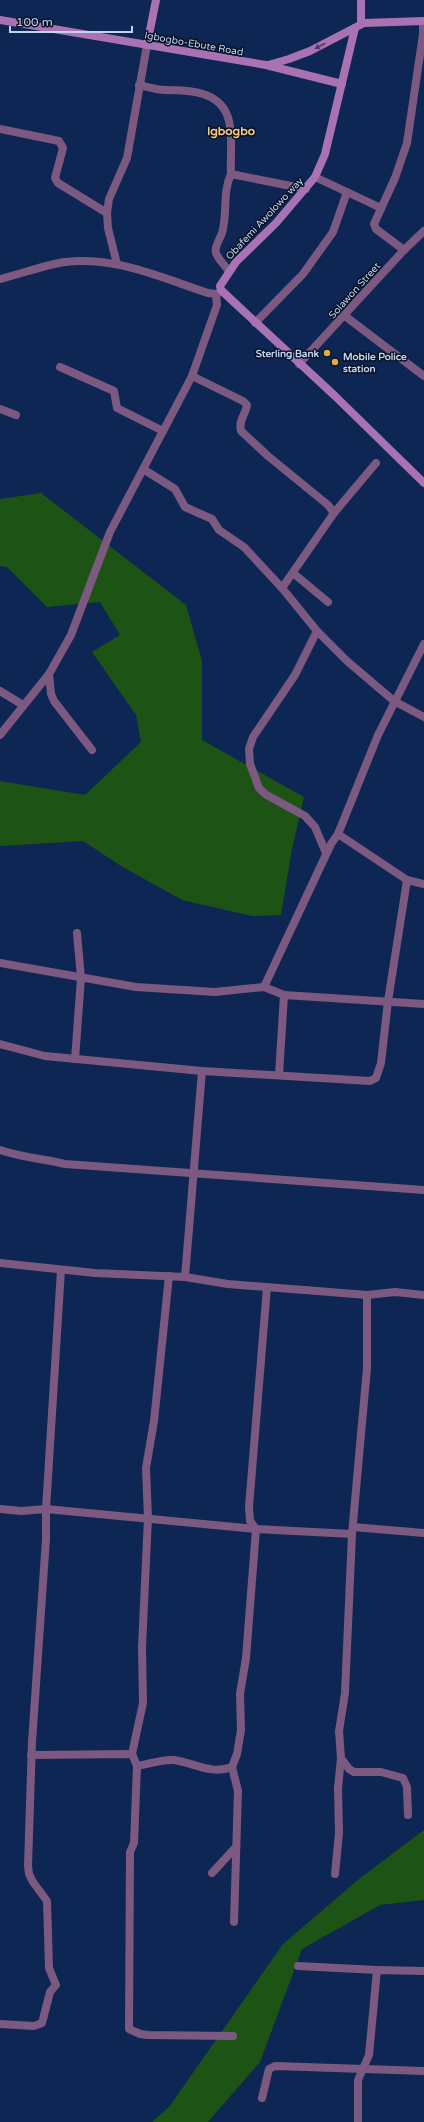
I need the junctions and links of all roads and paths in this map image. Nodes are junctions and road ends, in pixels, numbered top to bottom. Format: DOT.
graph roads {
  1 [pos="156,0"];
  2 [pos="361,0"];
  3 [pos="0,20"];
  4 [pos="424,21"];
  5 [pos="358,26"];
  6 [pos="147,45"];
  7 [pos="266,65"];
  8 [pos="342,84"];
  9 [pos="138,85"];
  10 [pos="0,129"];
  11 [pos="231,174"];
  12 [pos="315,177"];
  13 [pos="306,188"];
  14 [pos="347,192"];
  15 [pos="381,208"];
  16 [pos="107,213"];
  17 [pos="424,231"];
  18 [pos="404,250"];
  19 [pos="117,264"];
  20 [pos="229,271"];
  21 [pos="0,279"];
  22 [pos="220,293"];
  23 [pos="345,316"];
  24 [pos="255,323"];
  25 [pos="299,364"];
  26 [pos="60,367"];
  27 [pos="192,376"];
  28 [pos="424,376"];
  29 [pos="0,409"];
  30 [pos="16,415"];
  31 [pos="163,431"];
  32 [pos="376,463"];
  33 [pos="144,469"];
  34 [pos="424,483"];
  35 [pos="334,513"];
  36 [pos="292,573"];
  37 [pos="282,588"];
  38 [pos="328,602"];
  39 [pos="317,630"];
  40 [pos="424,644"];
  41 [pos="49,674"];
  42 [pos="0,691"];
  43 [pos="394,700"];
  44 [pos="23,705"];
  45 [pos="424,717"];
  46 [pos="0,735"];
  47 [pos="92,750"];
  48 [pos="338,834"];
  49 [pos="326,853"];
  50 [pos="407,880"];
  51 [pos="424,884"];
  52 [pos="77,933"];
  53 [pos="0,963"];
  54 [pos="81,978"];
  55 [pos="264,988"];
  56 [pos="284,995"];
  57 [pos="388,1001"];
  58 [pos="424,1004"];
  59 [pos="0,1044"];
  60 [pos="76,1059"];
  61 [pos="202,1070"];
  62 [pos="279,1075"];
  63 [pos="0,1150"];
  64 [pos="194,1172"];
  65 [pos="424,1190"];
  66 [pos="0,1262"];
  67 [pos="61,1270"];
  68 [pos="169,1276"];
  69 [pos="185,1277"];
  70 [pos="267,1287"];
  71 [pos="367,1295"];
  72 [pos="424,1295"];
  73 [pos="0,1509"];
  74 [pos="46,1509"];
  75 [pos="148,1518"];
  76 [pos="256,1529"];
  77 [pos="352,1531"];
  78 [pos="424,1532"];
  79 [pos="132,1754"];
  80 [pos="31,1755"];
  81 [pos="341,1758"];
  82 [pos="137,1766"];
  83 [pos="232,1767"];
  84 [pos="408,1814"];
  85 [pos="236,1846"];
  86 [pos="212,1873"];
  87 [pos="335,1874"];
  88 [pos="234,1922"];
  89 [pos="298,1966"];
  90 [pos="377,1970"];
  91 [pos="424,1971"];
  92 [pos="0,2024"];
  93 [pos="233,2036"];
  94 [pos="363,2068"];
  95 [pos="424,2070"];
  96 [pos="262,2098"];
  97 [pos="358,2122"];
  1 -- 6 [label="main road"];
  2 -- 5 [label="main road, Obafemi Awolowo way"];
  3 -- 6 [label="main road, Igbogbo-Ebute Road"];
  4 -- 5 [label="main road"];
  4 -- 15 [label="street"];
  5 -- 7 [label="main road, Igbogbo-Ebute Road, one-way"];
  5 -- 8 [label="main road, Obafemi Awolowo way"];
  6 -- 7 [label="main road, Igbogbo-Ebute Road"];
  6 -- 9 [label="street"];
  7 -- 8 [label="main road, Igbogbo-Ebute Road"];
  8 -- 12 [label="main road, Obafemi Awolowo way"];
  9 -- 11 [label="street"];
  9 -- 16 [label="street"];
  10 -- 16 [label="street"];
  11 -- 13 [label="street"];
  11 -- 20 [label="street"];
  12 -- 13 [label="main road, Obafemi Awolowo way"];
  12 -- 14 [label="street"];
  13 -- 20 [label="main road, Obafemi Awolowo way"];
  14 -- 15 [label="street"];
  14 -- 24 [label="street"];
  15 -- 18 [label="street"];
  16 -- 19 [label="street"];
  17 -- 18 [label="street, Solawon Street"];
  18 -- 23 [label="street, Solawon Street"];
  19 -- 21 [label="street"];
  19 -- 22 [label="street"];
  20 -- 22 [label="main road, Obafemi Awolowo way"];
  22 -- 24 [label="main road"];
  22 -- 27 [label="street"];
  23 -- 25 [label="street, Solawon Street"];
  23 -- 28 [label="street"];
  24 -- 25 [label="main road"];
  25 -- 34 [label="main road"];
  26 -- 31 [label="street"];
  27 -- 31 [label="street"];
  27 -- 35 [label="street"];
  29 -- 30 [label="street"];
  31 -- 33 [label="street"];
  32 -- 35 [label="street"];
  33 -- 37 [label="street"];
  33 -- 41 [label="street"];
  35 -- 36 [label="street"];
  36 -- 37 [label="street"];
  36 -- 38 [label="street"];
  37 -- 39 [label="street"];
  39 -- 43 [label="street"];
  39 -- 49 [label="street"];
  40 -- 43 [label="street"];
  41 -- 44 [label="street"];
  41 -- 47 [label="street"];
  42 -- 44 [label="street"];
  43 -- 45 [label="street"];
  43 -- 48 [label="street"];
  44 -- 46 [label="street"];
  48 -- 49 [label="street"];
  48 -- 50 [label="street"];
  49 -- 55 [label="street"];
  50 -- 51 [label="street"];
  50 -- 57 [label="street"];
  52 -- 54 [label="street"];
  53 -- 54 [label="street"];
  54 -- 55 [label="street"];
  54 -- 60 [label="street"];
  55 -- 56 [label="street"];
  56 -- 57 [label="street"];
  56 -- 62 [label="street"];
  57 -- 58 [label="street"];
  57 -- 62 [label="street"];
  59 -- 60 [label="street"];
  60 -- 61 [label="street"];
  61 -- 62 [label="street"];
  61 -- 64 [label="street"];
  63 -- 64 [label="street"];
  64 -- 65 [label="street"];
  64 -- 69 [label="street"];
  66 -- 67 [label="street"];
  67 -- 68 [label="street"];
  67 -- 74 [label="street"];
  68 -- 69 [label="street"];
  68 -- 75 [label="street"];
  69 -- 70 [label="street"];
  70 -- 71 [label="street"];
  70 -- 76 [label="street"];
  71 -- 72 [label="street"];
  71 -- 77 [label="street"];
  73 -- 74 [label="street"];
  74 -- 75 [label="street"];
  74 -- 80 [label="street"];
  75 -- 76 [label="street"];
  75 -- 79 [label="street"];
  76 -- 77 [label="street"];
  76 -- 83 [label="street"];
  77 -- 78 [label="street"];
  77 -- 81 [label="street"];
  79 -- 80 [label="street"];
  79 -- 82 [label="street"];
  80 -- 92 [label="street"];
  81 -- 84 [label="street"];
  81 -- 87 [label="street"];
  82 -- 83 [label="street"];
  82 -- 93 [label="street"];
  83 -- 85 [label="street"];
  85 -- 86 [label="street"];
  85 -- 88 [label="street"];
  89 -- 90 [label="street"];
  90 -- 91 [label="street"];
  90 -- 94 [label="street"];
  94 -- 95 [label="street"];
  94 -- 96 [label="street"];
  94 -- 97 [label="street"];
}
